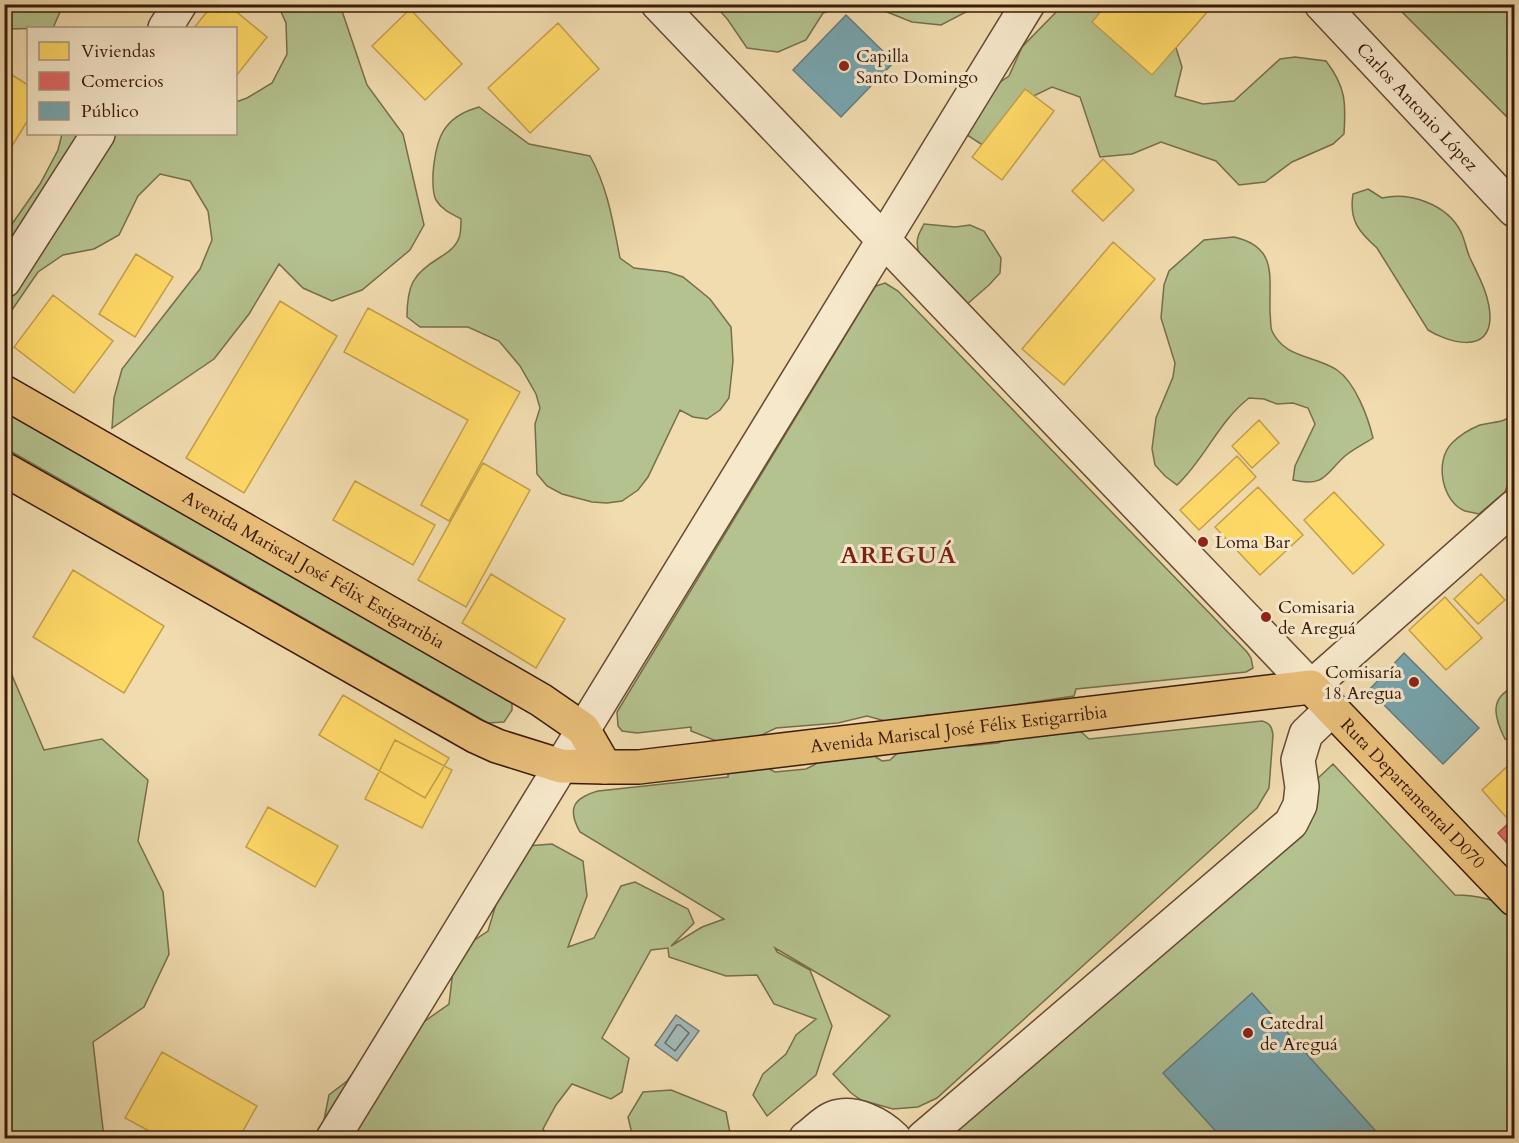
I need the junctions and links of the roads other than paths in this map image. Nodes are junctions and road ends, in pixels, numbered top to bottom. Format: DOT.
graph roads {
  1 [pos="180,4"];
  2 [pos="658,4"];
  3 [pos="1028,4"];
  4 [pos="1321,4"];
  5 [pos="166,27"];
  6 [pos="97,135"];
  7 [pos="1515,210"];
  8 [pos="882,240"];
  9 [pos="4,281"];
  10 [pos="4,392"];
  11 [pos="4,469"];
  12 [pos="1515,507"];
  13 [pos="1322,698"];
  14 [pos="583,729"];
  15 [pos="561,766"];
  16 [pos="605,766"];
  17 [pos="1515,899"];
  18 [pos="333,1138"];
  19 [pos="806,1138"];
  20 [pos="894,1138"];
  21 [pos="923,1138"];
  1 -- 5 [label="street"];
  2 -- 8 [label="street"];
  3 -- 8 [label="street"];
  4 -- 7 [label="street, Carlos Antonio López"];
  6 -- 9 [label="street"];
  8 -- 13 [label="street"];
  8 -- 14 [label="street"];
  10 -- 14 [label="main road, Avenida Mariscal José Félix Estigarribia"];
  11 -- 15 [label="main road, Avenida Mariscal José Félix Estigarribia"];
  12 -- 13 [label="street"];
  13 -- 16 [label="main road, Avenida Mariscal José Félix Estigarribia"];
  13 -- 17 [label="main road, Ruta Departamental D070"];
  13 -- 21 [label="street"];
  14 -- 15 [label="street"];
  14 -- 16 [label="main road, Avenida Mariscal José Félix Estigarribia"];
  15 -- 16 [label="main road, Avenida Mariscal José Félix Estigarribia"];
  15 -- 18 [label="street"];
  19 -- 20 [label="street"];
}
